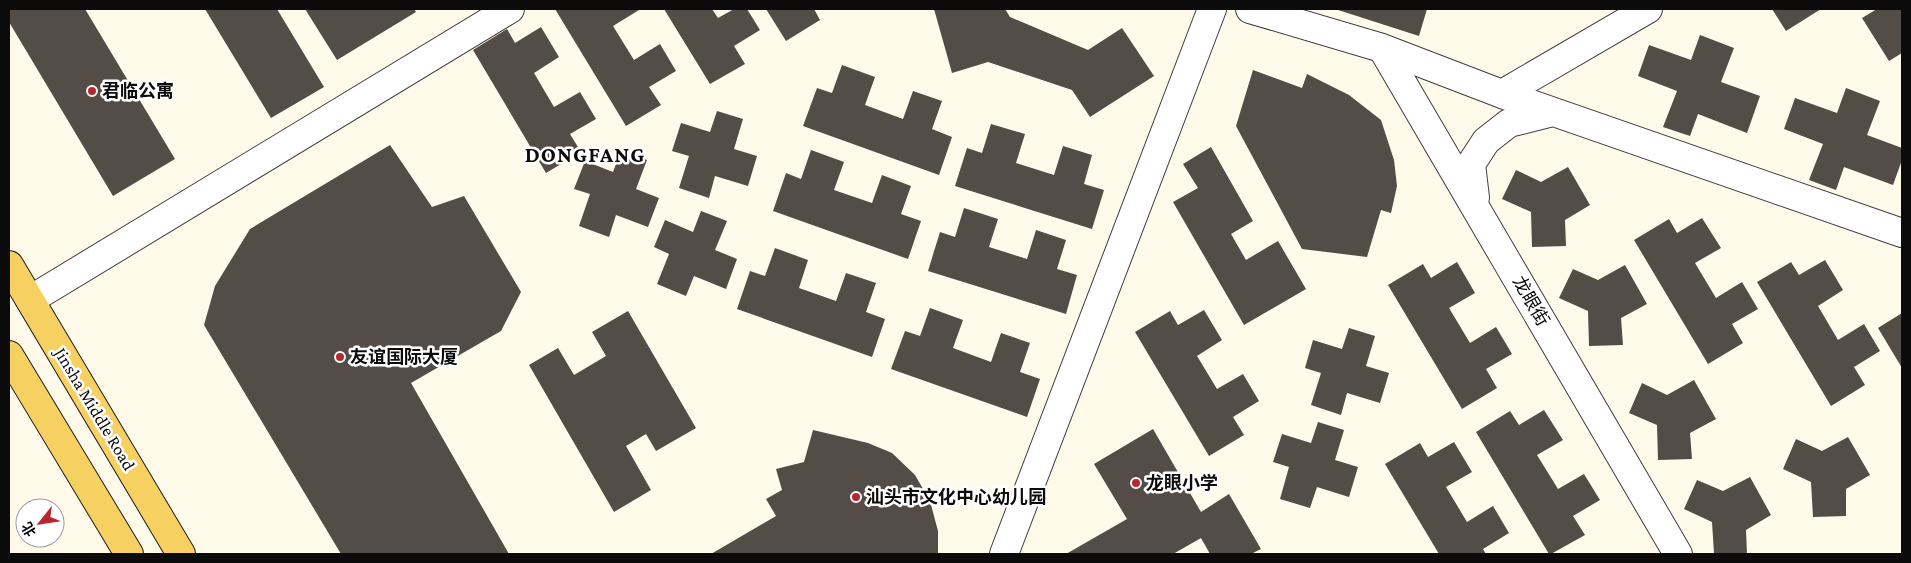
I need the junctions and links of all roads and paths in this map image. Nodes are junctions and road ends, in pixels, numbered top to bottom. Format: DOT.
graph roads {
  1 [pos="510,9"];
  2 [pos="1212,9"];
  3 [pos="1250,9"];
  4 [pos="1648,9"];
  5 [pos="1382,48"];
  6 [pos="1502,94"];
  7 [pos="1553,112"];
  8 [pos="1475,205"];
  9 [pos="1902,233"];
  10 [pos="9,265"];
  11 [pos="30,300"];
  12 [pos="9,355"];
  13 [pos="129,554"];
  14 [pos="182,554"];
  15 [pos="1004,554"];
  16 [pos="1678,554"];
  1 -- 11 [label="street"];
  2 -- 15 [label="street"];
  3 -- 5 [label="street"];
  4 -- 6 [label="street"];
  5 -- 6 [label="street"];
  5 -- 8 [label="street, 龙眼街"];
  6 -- 7 [label="street"];
  7 -- 8 [label="street"];
  7 -- 9 [label="street"];
  8 -- 16 [label="street, 龙眼街"];
  10 -- 11 [label="main road, Jinsha Middle Road"];
  11 -- 14 [label="main road, Jinsha Middle Road"];
  12 -- 13 [label="main road"];
}
